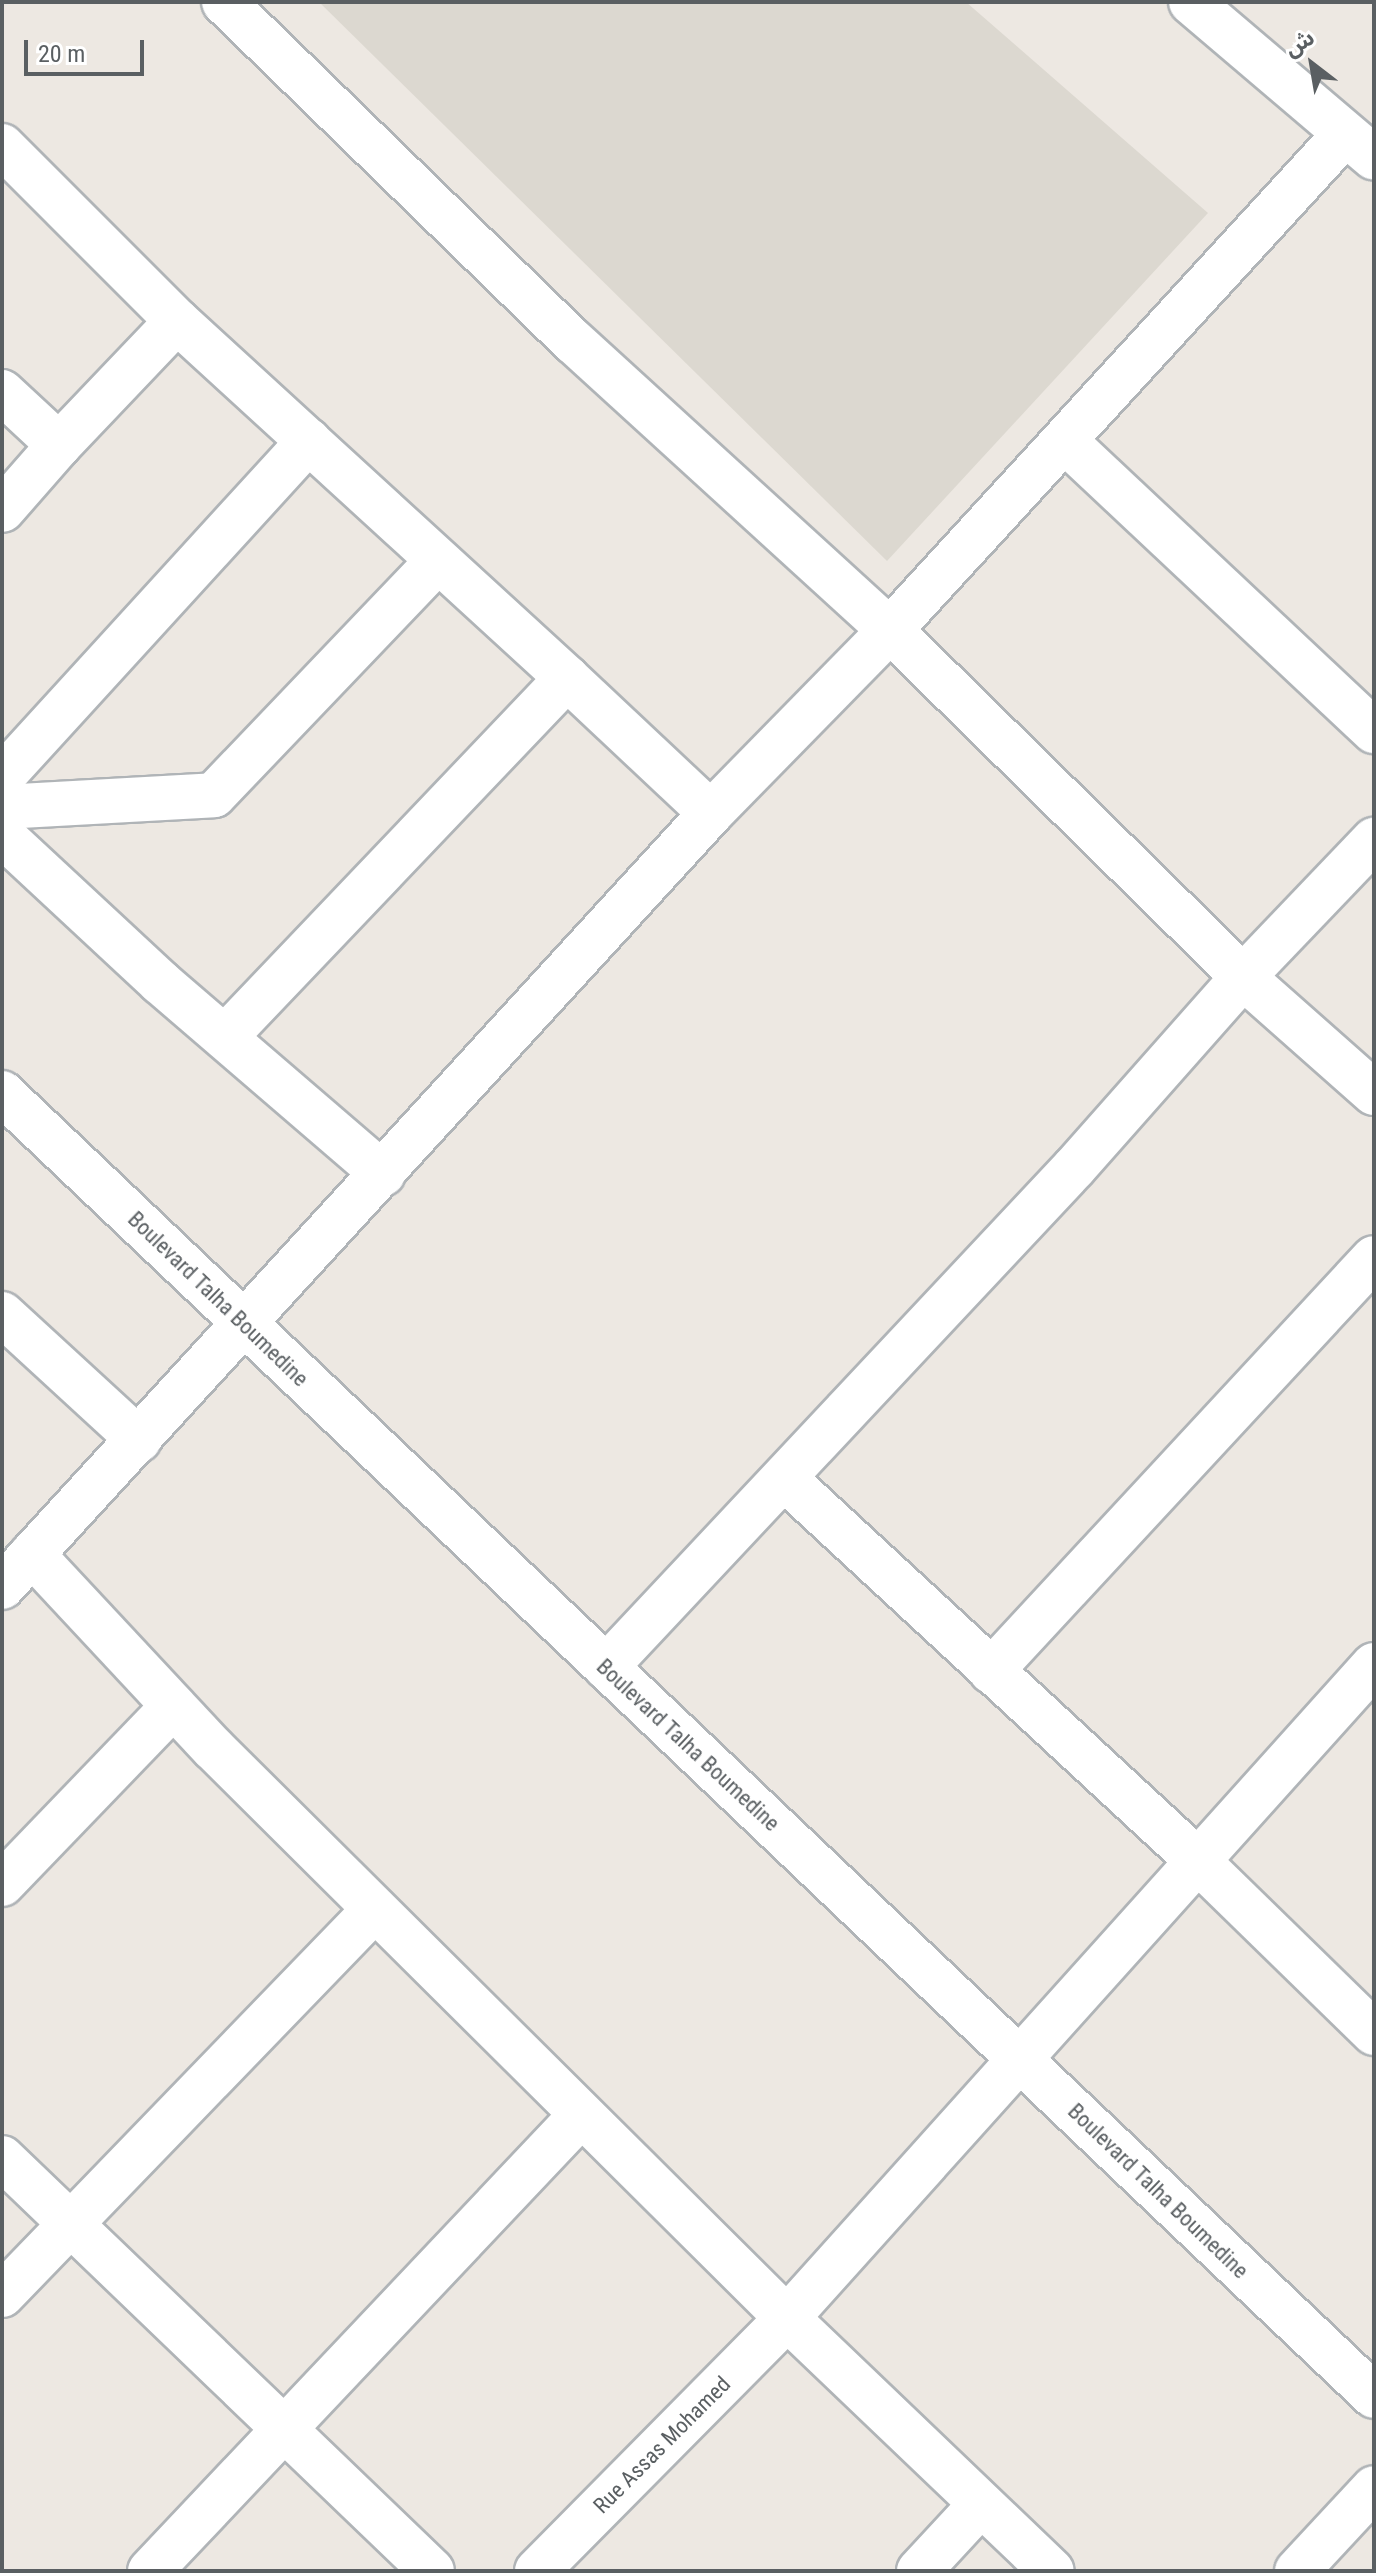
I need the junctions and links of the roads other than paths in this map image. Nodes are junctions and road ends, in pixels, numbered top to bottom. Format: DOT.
graph roads {
  1 [pos="224,2"];
  2 [pos="1191,2"];
  3 [pos="2,146"];
  4 [pos="1360,146"];
  5 [pos="177,321"];
  6 [pos="2,392"];
  7 [pos="309,441"];
  8 [pos="1065,441"];
  9 [pos="59,445"];
  10 [pos="2,510"];
  11 [pos="438,561"];
  12 [pos="890,630"];
  13 [pos="567,678"];
  14 [pos="1374,731"];
  15 [pos="2,777"];
  16 [pos="2,807"];
  17 [pos="711,813"];
  18 [pos="2,835"];
  19 [pos="1374,840"];
  20 [pos="1243,977"];
  21 [pos="225,1037"];
  22 [pos="2,1093"];
  23 [pos="1374,1093"];
  24 [pos="383,1174"];
  25 [pos="1374,1258"];
  26 [pos="2,1314"];
  27 [pos="245,1325"];
  28 [pos="139,1440"];
  29 [pos="785,1479"];
  30 [pos="32,1554"];
  31 [pos="2,1587"];
  32 [pos="1374,1665"];
  33 [pos="606,1667"];
  34 [pos="991,1671"];
  35 [pos="173,1706"];
  36 [pos="1199,1862"];
  37 [pos="2,1884"];
  38 [pos="374,1910"];
  39 [pos="1374,2033"];
  40 [pos="1018,2058"];
  41 [pos="581,2115"];
  42 [pos="2,2158"];
  43 [pos="72,2224"];
  44 [pos="2,2295"];
  45 [pos="787,2318"];
  46 [pos="1374,2396"];
  47 [pos="288,2430"];
  48 [pos="1374,2488"];
  49 [pos="981,2504"];
  50 [pos="150,2571"];
  51 [pos="432,2571"];
  52 [pos="537,2571"];
  53 [pos="919,2571"];
  54 [pos="1052,2571"];
  55 [pos="1297,2571"];
  1 -- 12 [label="street"];
  2 -- 4 [label="street"];
  3 -- 5 [label="street"];
  4 -- 8 [label="street"];
  5 -- 7 [label="street"];
  5 -- 9 [label="street"];
  6 -- 9 [label="street"];
  7 -- 11 [label="street"];
  7 -- 15 [label="street"];
  8 -- 12 [label="street"];
  8 -- 14 [label="street"];
  9 -- 10 [label="street"];
  11 -- 13 [label="street"];
  11 -- 16 [label="street"];
  12 -- 17 [label="street"];
  12 -- 20 [label="street"];
  13 -- 17 [label="street"];
  13 -- 21 [label="street"];
  17 -- 24 [label="street"];
  18 -- 21 [label="street"];
  19 -- 20 [label="street"];
  20 -- 23 [label="street"];
  20 -- 29 [label="street"];
  21 -- 24 [label="street"];
  22 -- 27 [label="street, Boulevard Talha Boumedine"];
  24 -- 27 [label="street"];
  25 -- 34 [label="street"];
  26 -- 28 [label="street"];
  27 -- 28 [label="street"];
  27 -- 33 [label="street, Boulevard Talha Boumedine"];
  28 -- 30 [label="street"];
  29 -- 33 [label="street"];
  29 -- 34 [label="street"];
  30 -- 31 [label="street"];
  30 -- 35 [label="street"];
  32 -- 36 [label="street, Rue Assas Mohamed"];
  33 -- 40 [label="street, Boulevard Talha Boumedine"];
  34 -- 36 [label="street"];
  35 -- 37 [label="street"];
  35 -- 38 [label="street"];
  36 -- 39 [label="street"];
  36 -- 40 [label="street, Rue Assas Mohamed"];
  38 -- 41 [label="street"];
  38 -- 43 [label="street"];
  40 -- 45 [label="street, Rue Assas Mohamed"];
  40 -- 46 [label="street, Boulevard Talha Boumedine"];
  41 -- 45 [label="street"];
  41 -- 47 [label="street"];
  42 -- 43 [label="street"];
  43 -- 44 [label="street"];
  43 -- 47 [label="street"];
  45 -- 49 [label="street"];
  45 -- 52 [label="street, Rue Assas Mohamed"];
  47 -- 50 [label="street"];
  47 -- 51 [label="street"];
  48 -- 55 [label="street"];
  49 -- 53 [label="street"];
  49 -- 54 [label="street"];
}
